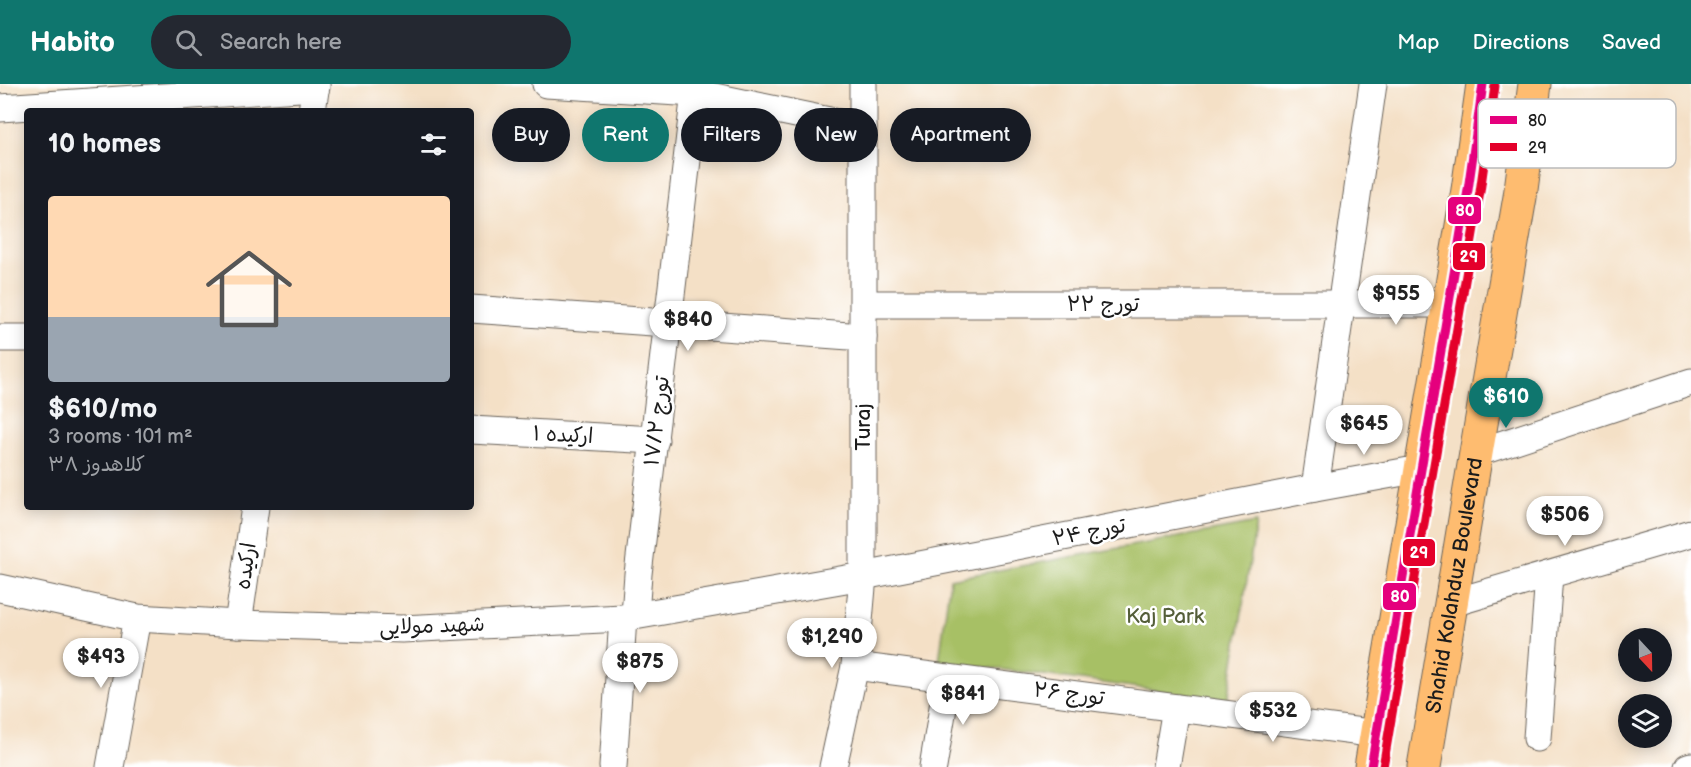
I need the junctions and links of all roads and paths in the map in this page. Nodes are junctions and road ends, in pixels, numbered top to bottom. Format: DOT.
graph roads {
  1 [pos="546,84"];
  2 [pos="863,84"];
  3 [pos="1373,84"];
  4 [pos="1483,84"];
  5 [pos="1535,84"];
  6 [pos="696,88"];
  7 [pos="314,94"];
  8 [pos="1481,99"];
  9 [pos="1533,99"];
  10 [pos="0,108"];
  11 [pos="863,108"];
  12 [pos="794,111"];
  13 [pos="1478,119"];
  14 [pos="863,162"];
  15 [pos="1524,168"];
  16 [pos="1343,303"];
  17 [pos="864,304"];
  18 [pos="1449,304"];
  19 [pos="474,309"];
  20 [pos="669,323"];
  21 [pos="863,336"];
  22 [pos="0,338"];
  23 [pos="24,338"];
  24 [pos="1691,382"];
  25 [pos="474,430"];
  26 [pos="655,441"];
  27 [pos="1476,453"];
  28 [pos="1420,469"];
  29 [pos="1315,488"];
  30 [pos="255,510"];
  31 [pos="1691,533"];
  32 [pos="1549,575"];
  33 [pos="863,576"];
  34 [pos="0,588"];
  35 [pos="1452,603"];
  36 [pos="629,616"];
  37 [pos="137,618"];
  38 [pos="238,624"];
  39 [pos="855,666"];
  40 [pos="948,678"];
  41 [pos="1176,708"];
  42 [pos="1377,734"];
  43 [pos="1538,738"];
  44 [pos="110,767"];
  45 [pos="613,767"];
  46 [pos="833,767"];
  47 [pos="933,767"];
  48 [pos="1166,767"];
  49 [pos="1371,767"];
  50 [pos="1424,767"];
  1 -- 6 [label="street"];
  2 -- 11 [label="street, Turaj"];
  3 -- 16 [label="street"];
  4 -- 8 [label="main road"];
  5 -- 9 [label="main road, Shahid Kolahduz Boulevard"];
  6 -- 12 [label="street"];
  6 -- 20 [label="street, تورج ۱۷/۲"];
  7 -- 10 [label="street"];
  13 -- 18 [label="main road"];
  14 -- 17 [label="street, Turaj"];
  15 -- 27 [label="main road, Shahid Kolahduz Boulevard"];
  16 -- 17 [label="street, تورج ۲۲"];
  16 -- 18 [label="street, تورج ۲۲"];
  16 -- 29 [label="street"];
  17 -- 21 [label="street, Turaj"];
  18 -- 28 [label="main road"];
  19 -- 20 [label="street"];
  20 -- 21 [label="street"];
  20 -- 26 [label="street, تورج ۱۷/۲"];
  21 -- 33 [label="street, Turaj"];
  22 -- 23 [label="street"];
  24 -- 27 [label="street"];
  25 -- 26 [label="street, ارکیده ۱"];
  26 -- 36 [label="street, تورج ۱۷/۲"];
  27 -- 35 [label="main road, Shahid Kolahduz Boulevard"];
  28 -- 29 [label="street, تورج ۲۴"];
  28 -- 42 [label="main road"];
  29 -- 33 [label="street, تورج ۲۴"];
  30 -- 38 [label="street, ارکیده"];
  31 -- 32 [label="street"];
  32 -- 35 [label="street"];
  32 -- 43 [label="street"];
  33 -- 36 [label="street, شهید مولایی"];
  33 -- 39 [label="street, Turaj"];
  34 -- 37 [label="street, شهید مولایی"];
  35 -- 50 [label="main road, Shahid Kolahduz Boulevard"];
  36 -- 38 [label="street, شهید مولایی"];
  36 -- 45 [label="street, تورج ۱۷/۲"];
  37 -- 38 [label="street, شهید مولایی"];
  37 -- 44 [label="street"];
  39 -- 40 [label="street, تورج ۲۶"];
  39 -- 46 [label="street, Turaj"];
  40 -- 41 [label="street, تورج ۲۶"];
  40 -- 47 [label="street"];
  41 -- 42 [label="street, تورج ۲۶"];
  41 -- 48 [label="street"];
  42 -- 49 [label="main road"];
}
